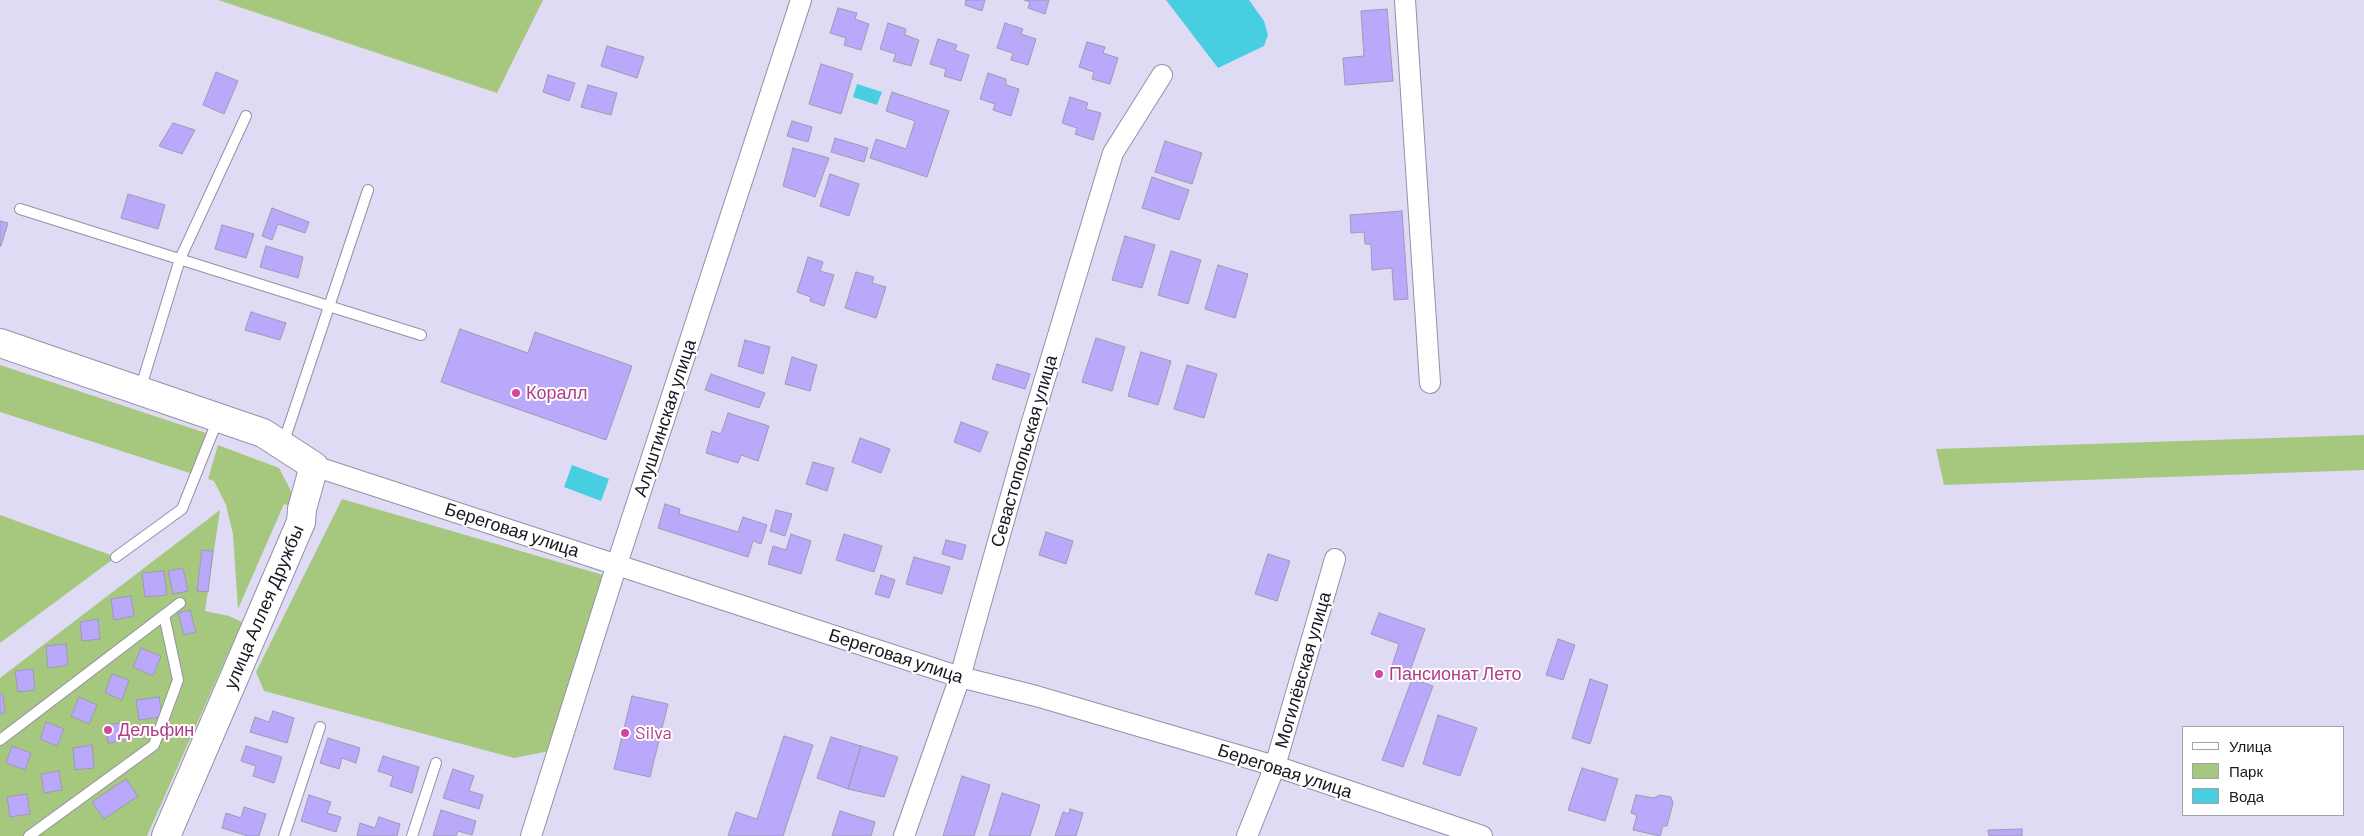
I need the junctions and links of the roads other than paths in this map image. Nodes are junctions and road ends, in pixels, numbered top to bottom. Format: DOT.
graph roads {
  1 [pos="801,0"];
  2 [pos="1404,0"];
  3 [pos="1162,75"];
  4 [pos="246,116"];
  5 [pos="368,190"];
  6 [pos="20,209"];
  7 [pos="180,259"];
  8 [pos="330,306"];
  9 [pos="421,335"];
  10 [pos="0,343"];
  11 [pos="1430,383"];
  12 [pos="139,390"];
  13 [pos="219,418"];
  14 [pos="282,445"];
  15 [pos="314,466"];
  16 [pos="116,557"];
  17 [pos="1335,559"];
  18 [pos="617,564"];
  19 [pos="180,603"];
  20 [pos="164,615"];
  21 [pos="960,677"];
  22 [pos="320,727"];
  23 [pos="0,740"];
  24 [pos="436,763"];
  25 [pos="1275,766"];
  26 [pos="29,836"];
  27 [pos="166,836"];
  28 [pos="284,836"];
  29 [pos="412,836"];
  30 [pos="531,836"];
  31 [pos="904,836"];
  32 [pos="1247,836"];
  33 [pos="1482,836"];
  1 -- 18 [label="street, Алуштинская улица"];
  2 -- 11 [label="street"];
  3 -- 21 [label="street, Севастопольская улица"];
  4 -- 7 [label="lane"];
  5 -- 8 [label="lane"];
  6 -- 7 [label="lane"];
  7 -- 8 [label="lane"];
  7 -- 12 [label="lane"];
  8 -- 9 [label="lane"];
  8 -- 14 [label="lane"];
  10 -- 12 [label="main road"];
  12 -- 13 [label="main road"];
  13 -- 14 [label="main road"];
  13 -- 16 [label="lane"];
  14 -- 15 [label="main road"];
  15 -- 18 [label="street, Береговая улица"];
  15 -- 27 [label="main road, улица Аллея Дружбы"];
  17 -- 25 [label="street, Могилёвская улица"];
  18 -- 21 [label="street, Береговая улица"];
  18 -- 30 [label="street, Алуштинская улица"];
  19 -- 20 [label="lane"];
  20 -- 23 [label="lane"];
  20 -- 26 [label="lane"];
  21 -- 25 [label="street, Береговая улица"];
  21 -- 31 [label="street, Севастопольская улица"];
  22 -- 28 [label="lane"];
  24 -- 29 [label="lane"];
  25 -- 32 [label="street, Могилёвская улица"];
  25 -- 33 [label="street, Береговая улица"];
}
